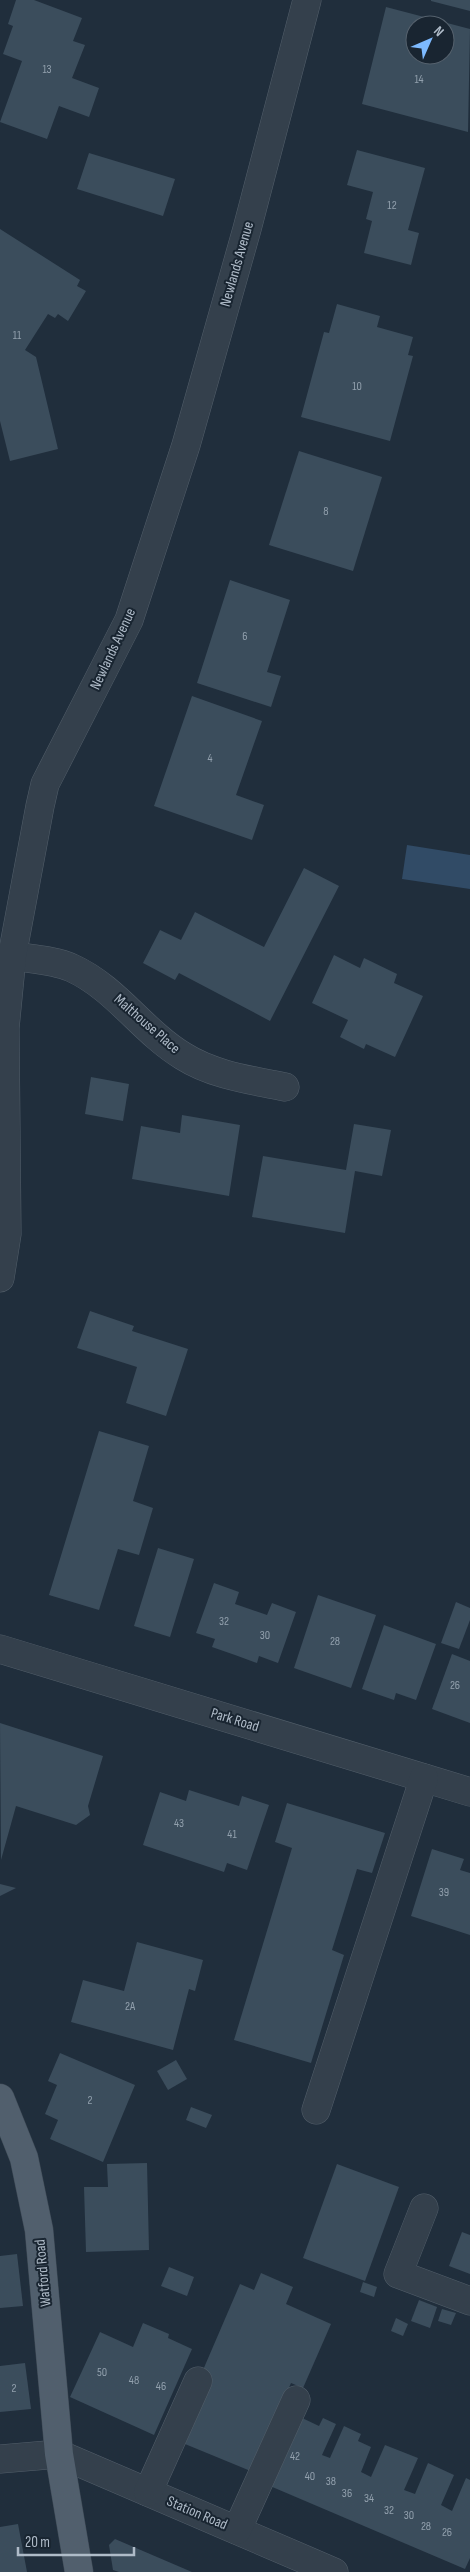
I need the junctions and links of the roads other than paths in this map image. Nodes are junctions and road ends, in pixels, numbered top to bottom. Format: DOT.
graph roads {
  1 [pos="307,0"];
  2 [pos="12,956"];
  3 [pos="285,1087"];
  4 [pos="0,1278"];
  5 [pos="0,1649"];
  6 [pos="424,1778"];
  7 [pos="470,1792"];
  8 [pos="0,2098"];
  9 [pos="316,2110"];
  10 [pos="424,2208"];
  11 [pos="470,2301"];
  12 [pos="198,2381"];
  13 [pos="296,2400"];
  14 [pos="59,2454"];
  15 [pos="0,2459"];
  16 [pos="148,2492"];
  17 [pos="237,2530"];
  18 [pos="79,2572"];
  19 [pos="334,2572"];
  1 -- 2 [label="street, Newlands Avenue"];
  2 -- 3 [label="street, Malthouse Place"];
  2 -- 4 [label="street, Newlands Avenue"];
  5 -- 6 [label="street, Park Road"];
  6 -- 7 [label="street, Park Road"];
  6 -- 9 [label="street"];
  8 -- 14 [label="main road, Watford Road"];
  10 -- 11 [label="street"];
  12 -- 16 [label="street"];
  13 -- 17 [label="street"];
  14 -- 15 [label="street"];
  14 -- 16 [label="street, Station Road"];
  14 -- 18 [label="main road, Watford Road"];
  16 -- 17 [label="street, Station Road"];
  17 -- 19 [label="street, Station Road"];
}
